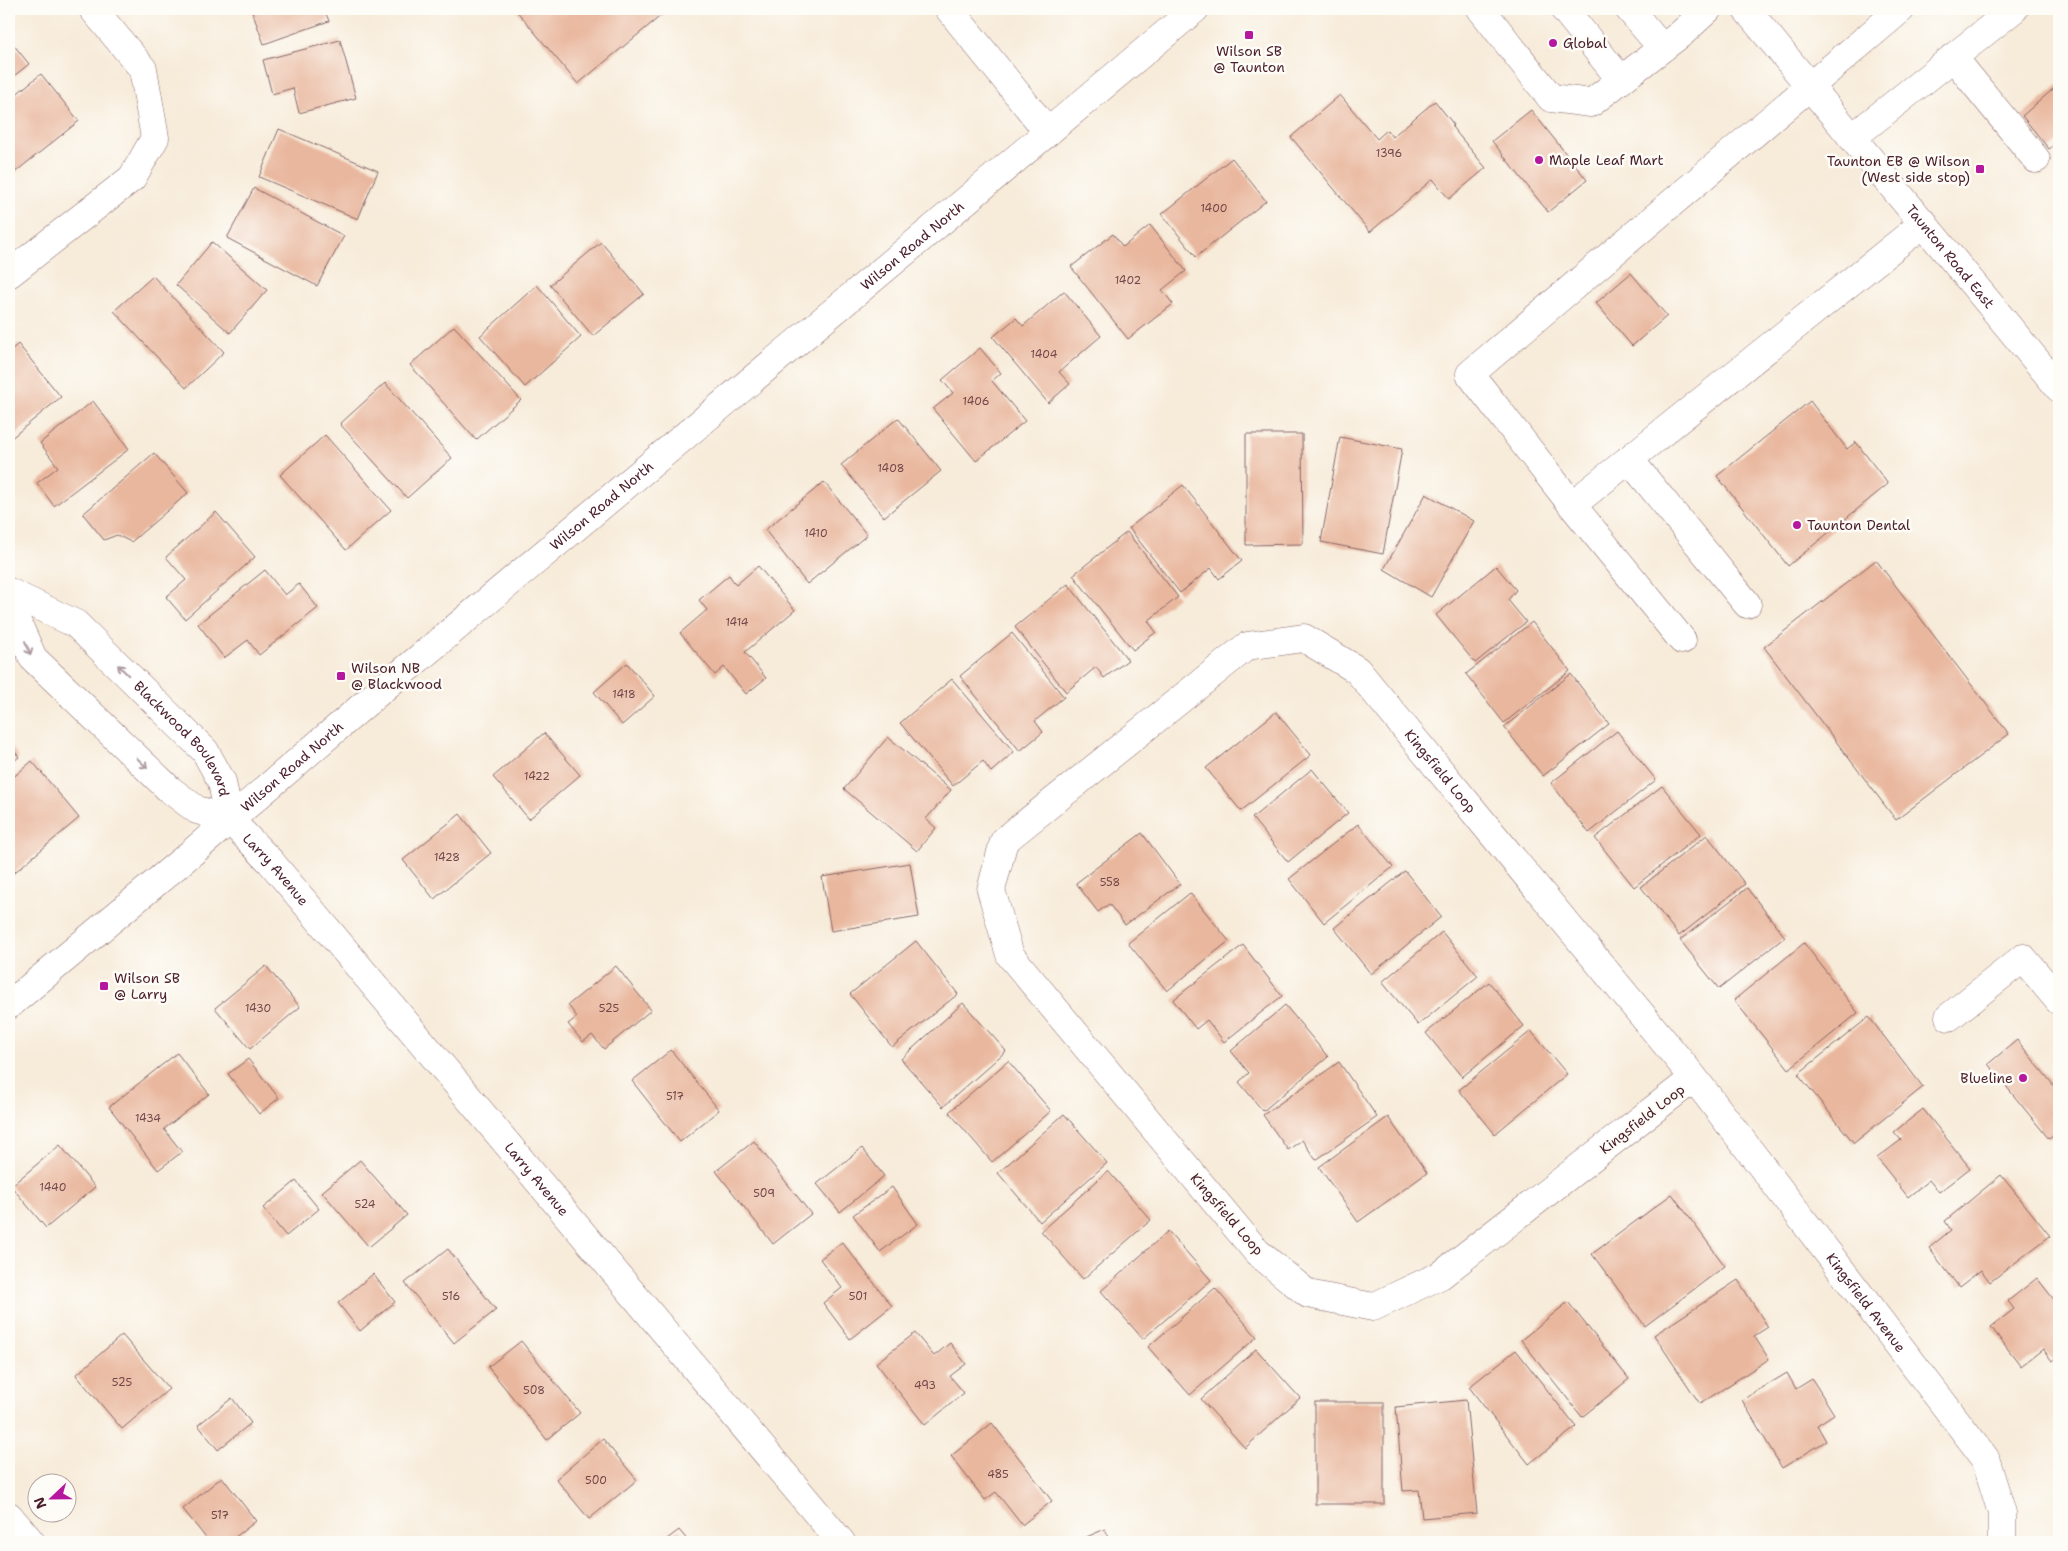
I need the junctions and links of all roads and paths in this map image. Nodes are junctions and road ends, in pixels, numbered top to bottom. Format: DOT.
graph roads {
  1 [pos="92,9"];
  2 [pos="949,9"];
  3 [pos="1195,9"];
  4 [pos="1481,9"];
  5 [pos="1564,9"];
  6 [pos="1629,9"];
  7 [pos="1708,9"];
  8 [pos="1746,9"];
  9 [pos="2014,9"];
  10 [pos="1893,11"];
  11 [pos="1662,48"];
  12 [pos="1953,57"];
  13 [pos="1621,80"];
  14 [pos="1811,87"];
  15 [pos="1048,132"];
  16 [pos="1853,137"];
  17 [pos="2036,159"];
  18 [pos="1924,223"];
  19 [pos="9,274"];
  20 [pos="2059,388"];
  21 [pos="1629,459"];
  22 [pos="1572,505"];
  23 [pos="9,592"];
  24 [pos="9,604"];
  25 [pos="1747,604"];
  26 [pos="1682,640"];
  27 [pos="229,819"];
  28 [pos="2059,1001"];
  29 [pos="9,1005"];
  30 [pos="1949,1017"];
  31 [pos="1694,1078"];
  32 [pos="9,1516"];
  33 [pos="31,1542"];
  34 [pos="841,1542"];
  35 [pos="2002,1542"];
  1 -- 19 [label="street"];
  2 -- 15 [label="street"];
  3 -- 15 [label="street, Wilson Road North"];
  4 -- 13 [label="street"];
  5 -- 13 [label="street"];
  6 -- 11 [label="street"];
  7 -- 11 [label="street"];
  8 -- 14 [label="street, Taunton Road East"];
  9 -- 12 [label="street"];
  10 -- 14 [label="street"];
  11 -- 13 [label="street"];
  12 -- 16 [label="street"];
  12 -- 17 [label="street"];
  14 -- 16 [label="street, Taunton Road East"];
  14 -- 22 [label="street"];
  15 -- 27 [label="street, Wilson Road North"];
  16 -- 18 [label="street, Taunton Road East"];
  18 -- 20 [label="street, Taunton Road East"];
  18 -- 21 [label="street"];
  21 -- 22 [label="street"];
  21 -- 25 [label="street"];
  22 -- 26 [label="street"];
  27 -- 23 [label="street, Blackwood Boulevard, one-way"];
  24 -- 27 [label="street, Blackwood Boulevard, one-way"];
  27 -- 29 [label="street, Wilson Road North"];
  27 -- 34 [label="street, Larry Avenue"];
  28 -- 30 [label="street"];
  31 -- 31 [label="street, Kingsfield Loop"];
  31 -- 35 [label="street, Kingsfield Avenue"];
  32 -- 33 [label="street"];
}
